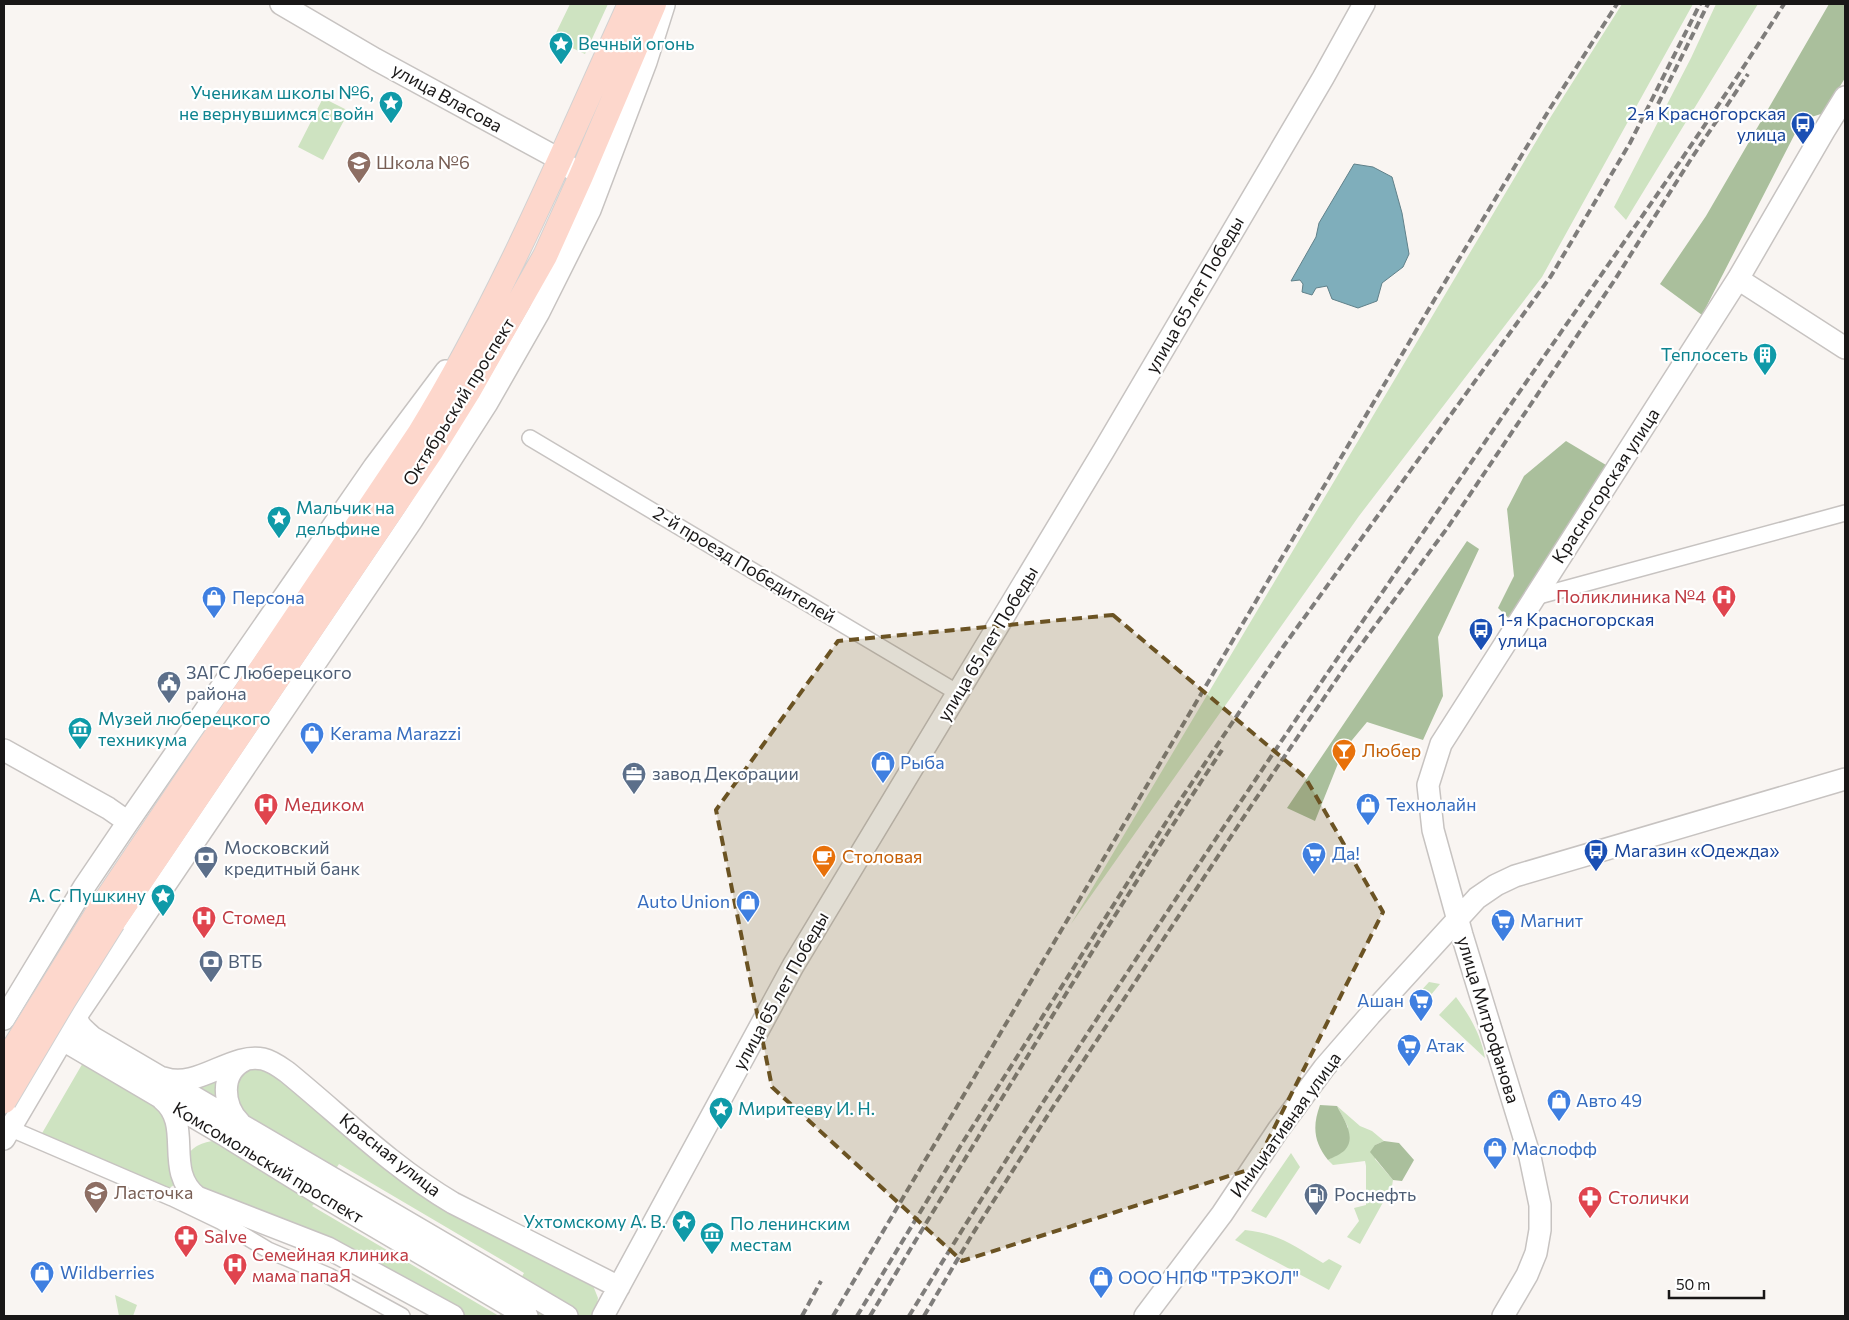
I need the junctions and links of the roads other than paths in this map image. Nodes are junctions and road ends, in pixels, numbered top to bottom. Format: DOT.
graph roads {
  1 [pos="281,4"];
  2 [pos="630,4"];
  3 [pos="654,4"];
  4 [pos="664,4"];
  5 [pos="1364,4"];
  6 [pos="1845,97"];
  7 [pos="559,160"];
  8 [pos="581,176"];
  9 [pos="590,210"];
  10 [pos="1738,279"];
  11 [pos="484,320"];
  12 [pos="1845,348"];
  13 [pos="530,438"];
  14 [pos="1845,513"];
  15 [pos="1535,597"];
  16 [pos="958,693"];
  17 [pos="4,750"];
  18 [pos="1845,779"];
  19 [pos="128,822"];
  20 [pos="106,917"];
  21 [pos="1458,919"];
  22 [pos="8,1012"];
  23 [pos="77,1015"];
  24 [pos="62,1040"];
  25 [pos="247,1060"];
  26 [pos="4,1064"];
  27 [pos="160,1087"];
  28 [pos="4,1101"];
  29 [pos="235,1131"];
  30 [pos="6,1133"];
  31 [pos="179,1162"];
  32 [pos="324,1185"];
  33 [pos="619,1287"];
  34 [pos="402,1316"];
  35 [pos="453,1316"];
  36 [pos="527,1316"];
  37 [pos="568,1316"];
  38 [pos="603,1316"];
  39 [pos="1145,1316"];
  40 [pos="1504,1316"];
  1 -- 7 [label="main road, улица Власова"];
  2 -- 7 [label="main road, Октябрьский проспект"];
  3 -- 8 [label="main road, Октябрьский проспект"];
  4 -- 9 [label="main road"];
  5 -- 16 [label="main road, улица 65 лет Победы"];
  6 -- 10 [label="main road, Красногорская улица"];
  7 -- 8 [label="main road, улица Власова"];
  7 -- 11 [label="main road, Октябрьский проспект"];
  8 -- 9 [label="main road"];
  8 -- 20 [label="main road, Октябрьский проспект"];
  9 -- 23 [label="main road"];
  10 -- 12 [label="main road"];
  10 -- 15 [label="main road, Красногорская улица"];
  11 -- 19 [label="main road"];
  11 -- 20 [label="main road, Октябрьский проспект"];
  13 -- 16 [label="street, 2-й проезд Победителей"];
  14 -- 15 [label="street"];
  15 -- 21 [label="main road, Красногорская улица"];
  16 -- 33 [label="main road, улица 65 лет Победы"];
  17 -- 19 [label="main road"];
  18 -- 21 [label="main road, улица Митрофанова"];
  19 -- 22 [label="main road"];
  20 -- 26 [label="main road, Октябрьский проспект, bridge"];
  20 -- 28 [label="main road, Октябрьский проспект, bridge"];
  21 -- 39 [label="main road, Инициативная улица"];
  21 -- 40 [label="main road, улица Митрофанова"];
  22 -- 24 [label="main road, Комсомольский проспект"];
  23 -- 24 [label="main road"];
  23 -- 27 [label="main road, Комсомольский проспект"];
  24 -- 27 [label="main road, Комсомольский проспект"];
  24 -- 30 [label="main road"];
  25 -- 27 [label="main road"];
  25 -- 29 [label="main road"];
  25 -- 33 [label="main road, Красная улица"];
  27 -- 29 [label="main road, Комсомольский проспект"];
  27 -- 31 [label="main road"];
  29 -- 31 [label="main road"];
  29 -- 32 [label="main road, Комсомольский проспект"];
  30 -- 34 [label="street"];
  31 -- 35 [label="main road"];
  32 -- 36 [label="main road, Комсомольский проспект"];
  32 -- 37 [label="main road, Комсомольский проспект"];
  33 -- 38 [label="main road, улица 65 лет Победы"];
}
